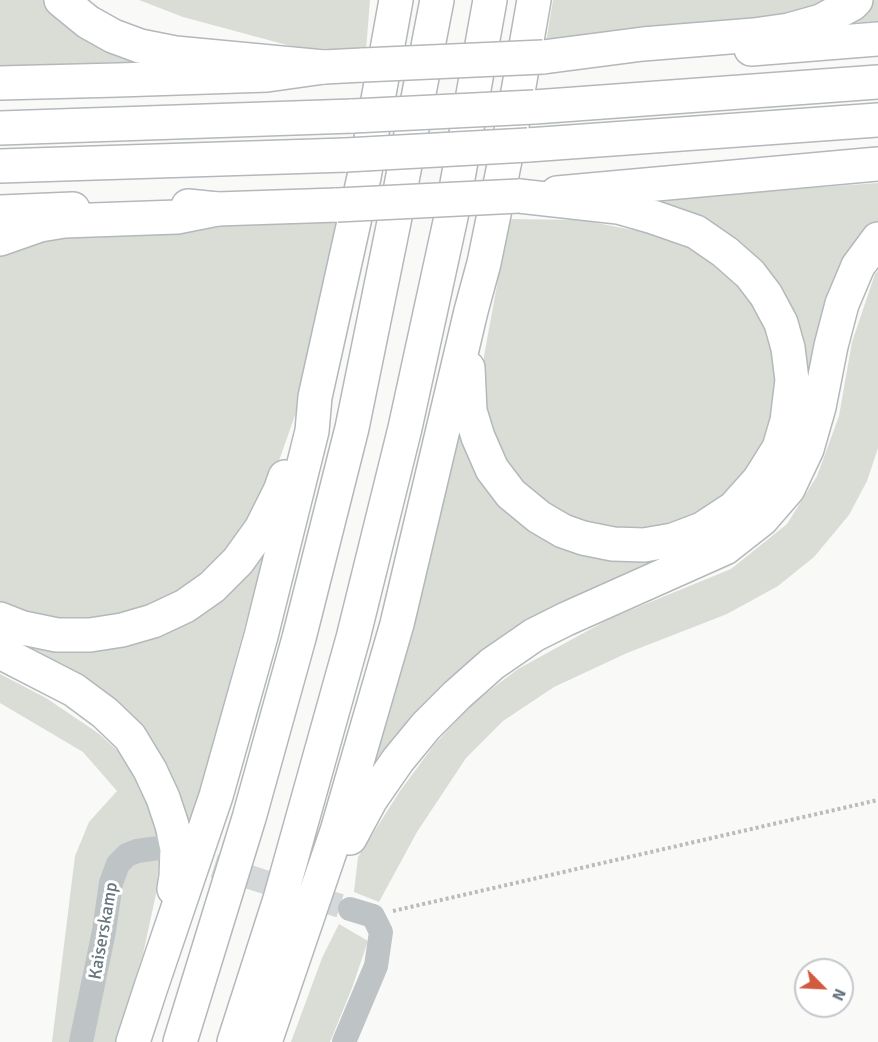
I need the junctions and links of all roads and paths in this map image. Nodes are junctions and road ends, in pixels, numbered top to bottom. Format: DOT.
graph roads {
  1 [pos="61,0"];
  2 [pos="396,0"];
  3 [pos="437,0"];
  4 [pos="490,0"];
  5 [pos="534,0"];
  6 [pos="856,0"];
  7 [pos="878,39"];
  8 [pos="543,57"];
  9 [pos="324,67"];
  10 [pos="878,82"];
  11 [pos="0,83"];
  12 [pos="878,120"];
  13 [pos="0,128"];
  14 [pos="878,164"];
  15 [pos="0,166"];
  16 [pos="519,196"];
  17 [pos="217,209"];
  18 [pos="0,212"];
  19 [pos="0,238"];
  20 [pos="878,239"];
  21 [pos="484,263"];
  22 [pos="315,397"];
  23 [pos="0,619"];
  24 [pos="0,652"];
  25 [pos="878,800"];
  26 [pos="158,848"];
  27 [pos="350,909"];
  28 [pos="373,916"];
  29 [pos="306,922"];
  30 [pos="151,987"];
  31 [pos="81,1042"];
  32 [pos="133,1042"];
  33 [pos="180,1042"];
  34 [pos="234,1042"];
  35 [pos="265,1042"];
  36 [pos="344,1042"];
  1 -- 9 [label="highway"];
  2 -- 22 [label="highway"];
  3 -- 33 [label="highway"];
  4 -- 34 [label="highway"];
  5 -- 21 [label="highway"];
  6 -- 8 [label="highway"];
  7 -- 8 [label="highway"];
  8 -- 9 [label="highway, bridge"];
  9 -- 11 [label="highway"];
  10 -- 13 [label="highway, bridge"];
  12 -- 15 [label="highway, bridge"];
  14 -- 16 [label="highway"];
  16 -- 17 [label="highway, bridge"];
  16 -- 21 [label="highway"];
  17 -- 18 [label="highway"];
  17 -- 19 [label="highway"];
  20 -- 29 [label="highway"];
  21 -- 29 [label="highway"];
  22 -- 23 [label="highway"];
  22 -- 30 [label="highway"];
  24 -- 30 [label="highway"];
  25 -- 28 [label="path"];
  26 -- 31 [label="street, Kaiserskamp"];
  27 -- 28 [label="street"];
  28 -- 36 [label="street"];
  29 -- 35 [label="highway"];
  30 -- 32 [label="highway"];
}
